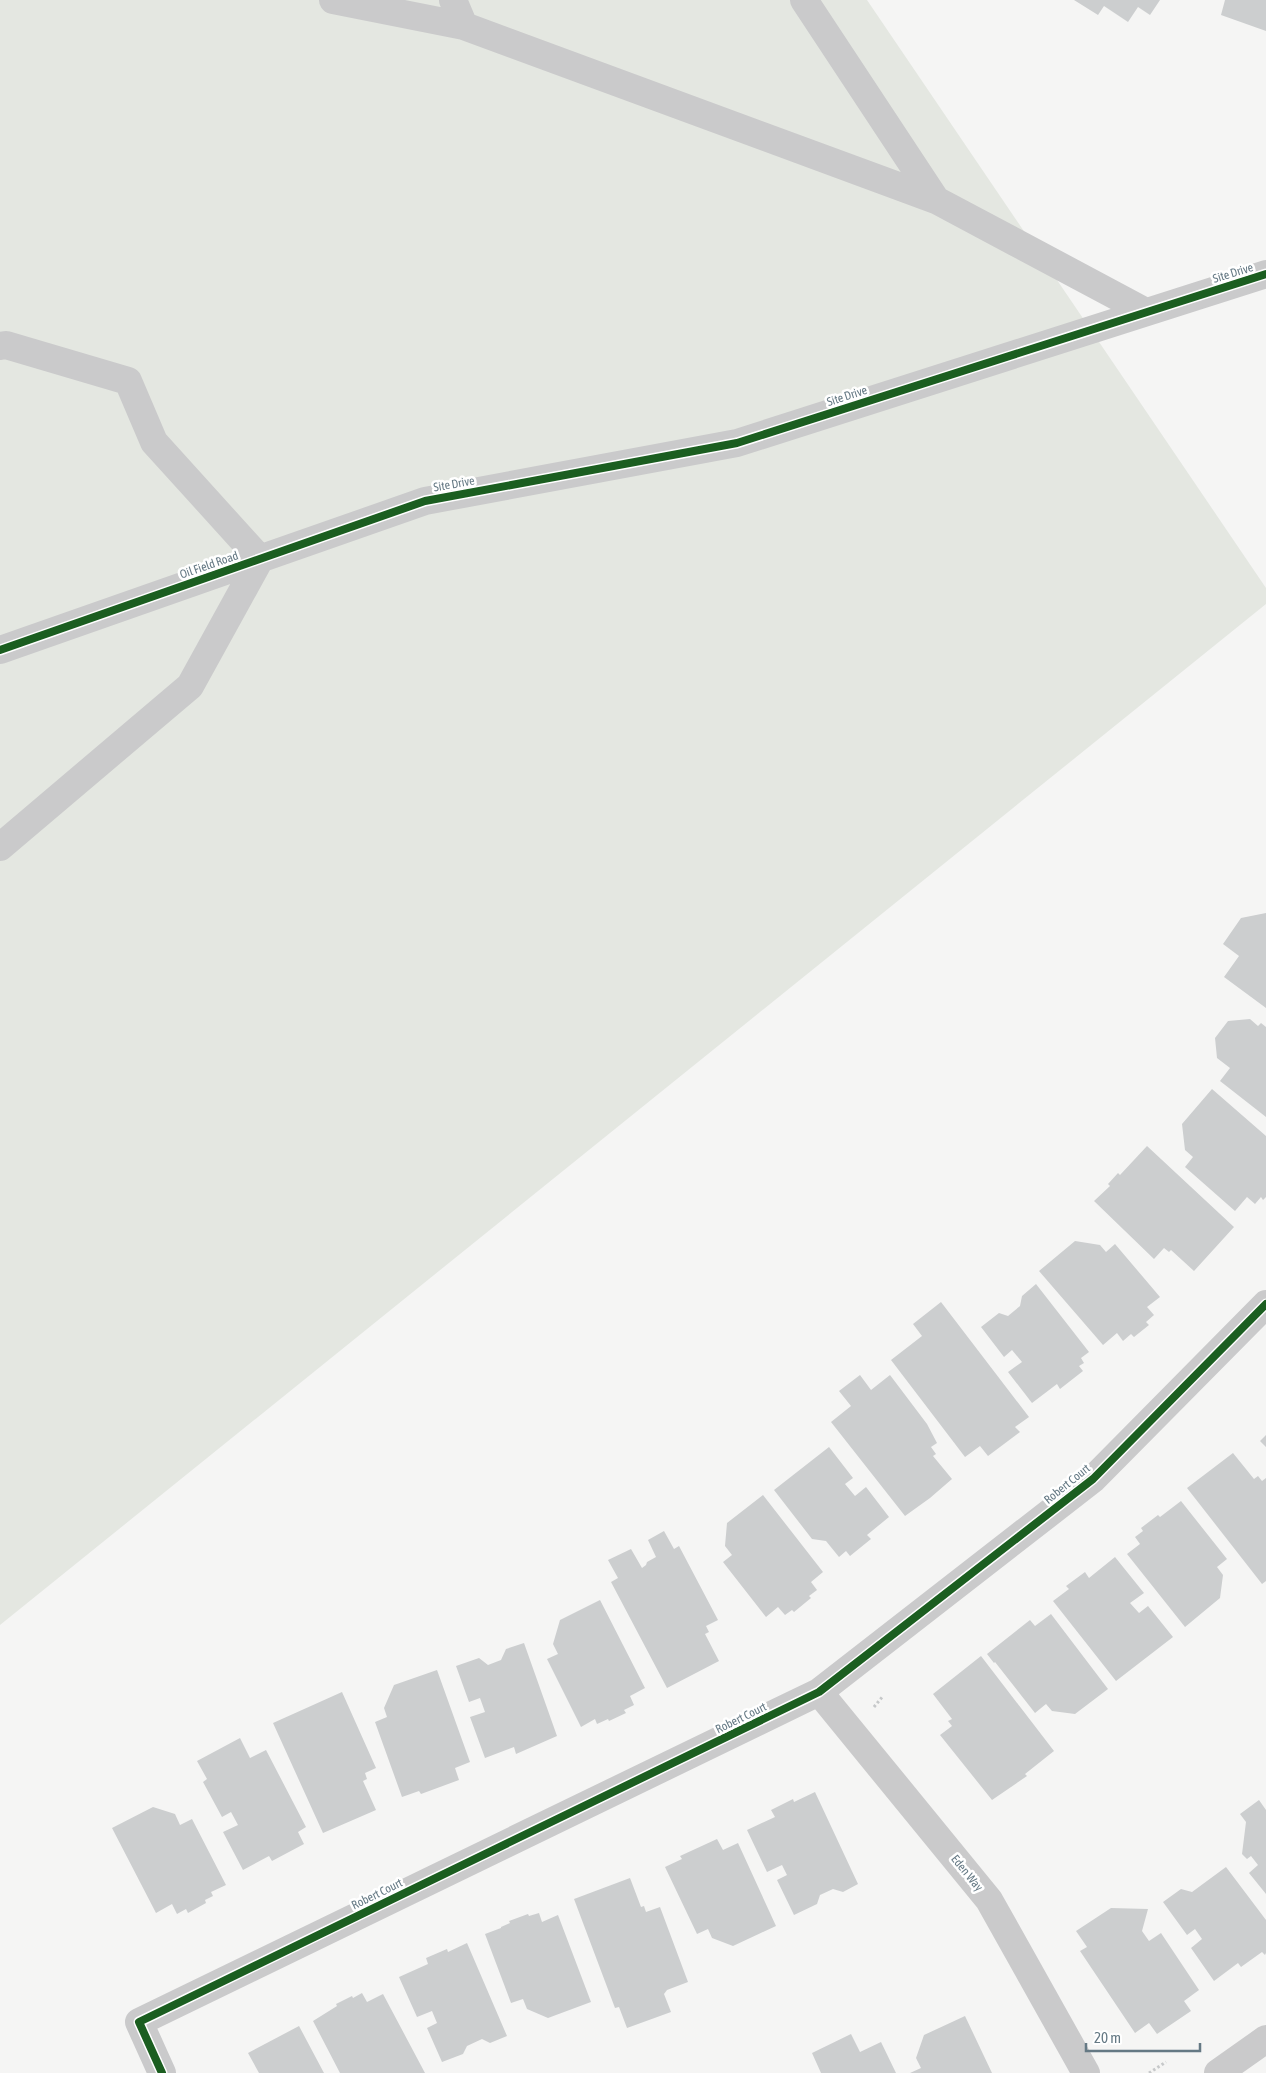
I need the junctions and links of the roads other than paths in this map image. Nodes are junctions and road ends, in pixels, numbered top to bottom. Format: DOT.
graph roads {
  1 [pos="333,0"];
  2 [pos="453,0"];
  3 [pos="804,0"];
  4 [pos="464,26"];
  5 [pos="936,200"];
  6 [pos="1266,274"];
  7 [pos="1146,312"];
  8 [pos="0,346"];
  9 [pos="425,501"];
  10 [pos="260,558"];
  11 [pos="0,650"];
  12 [pos="0,847"];
  13 [pos="1266,1304"];
  14 [pos="820,1692"];
  15 [pos="1266,2039"];
  16 [pos="162,2073"];
  17 [pos="1086,2073"];
  18 [pos="1218,2073"];
  1 -- 4 [label="street"];
  2 -- 4 [label="street"];
  3 -- 5 [label="street"];
  4 -- 5 [label="street"];
  5 -- 7 [label="street"];
  6 -- 7 [label="street, Site Drive"];
  7 -- 9 [label="street, Site Drive"];
  8 -- 10 [label="street"];
  9 -- 10 [label="street, Oil Field Road"];
  10 -- 11 [label="street, Oil Field Road"];
  10 -- 12 [label="street"];
  13 -- 14 [label="street, Robert Court"];
  14 -- 16 [label="street, Robert Court"];
  14 -- 17 [label="street, Eden Way"];
  15 -- 18 [label="street"];
}
